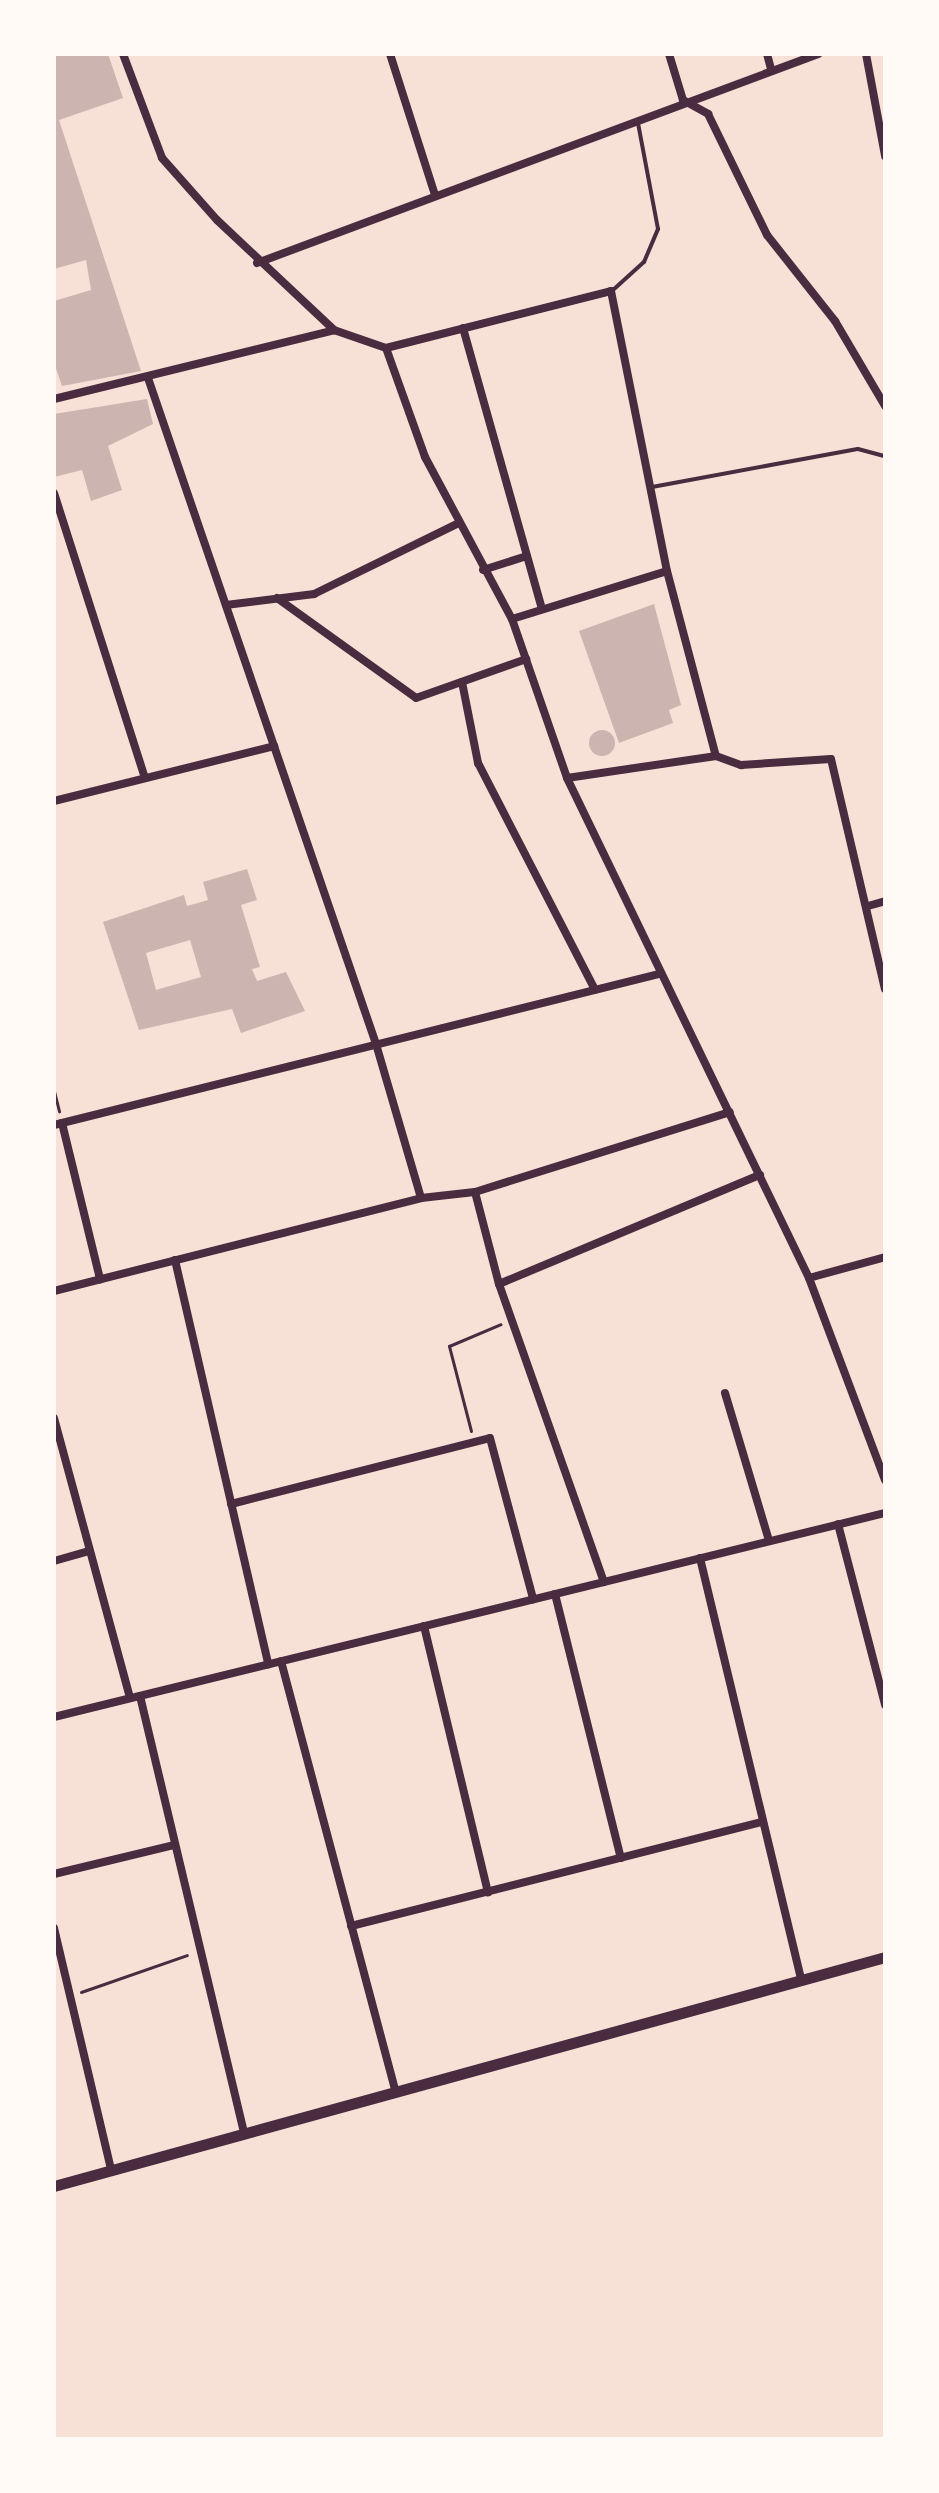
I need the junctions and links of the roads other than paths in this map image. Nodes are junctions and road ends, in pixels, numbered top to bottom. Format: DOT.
graph roads {
  1 [pos="123,54"];
  2 [pos="390,54"];
  3 [pos="669,54"];
  4 [pos="767,54"];
  5 [pos="818,54"];
  6 [pos="866,54"];
  7 [pos="771,69"];
  8 [pos="683,100"];
  9 [pos="637,119"];
  10 [pos="885,156"];
  11 [pos="434,192"];
  12 [pos="257,263"];
  13 [pos="611,291"];
  14 [pos="463,328"];
  15 [pos="334,330"];
  16 [pos="386,348"];
  17 [pos="148,378"];
  18 [pos="54,399"];
  19 [pos="885,406"];
  20 [pos="885,456"];
  21 [pos="650,487"];
  22 [pos="54,493"];
  23 [pos="459,523"];
  24 [pos="527,556"];
  25 [pos="483,570"];
  26 [pos="667,571"];
  27 [pos="277,598"];
  28 [pos="226,605"];
  29 [pos="542,609"];
  30 [pos="512,619"];
  31 [pos="526,659"];
  32 [pos="462,682"];
  33 [pos="274,746"];
  34 [pos="716,756"];
  35 [pos="145,778"];
  36 [pos="567,778"];
  37 [pos="54,801"];
  38 [pos="885,901"];
  39 [pos="868,906"];
  40 [pos="659,974"];
  41 [pos="885,989"];
  42 [pos="595,990"];
  43 [pos="376,1044"];
  44 [pos="730,1112"];
  45 [pos="58,1124"];
  46 [pos="760,1175"];
  47 [pos="475,1192"];
  48 [pos="421,1198"];
  49 [pos="885,1257"];
  50 [pos="175,1260"];
  51 [pos="809,1278"];
  52 [pos="100,1279"];
  53 [pos="499,1284"];
  54 [pos="54,1291"];
  55 [pos="725,1393"];
  56 [pos="54,1418"];
  57 [pos="885,1480"];
  58 [pos="231,1504"];
  59 [pos="885,1513"];
  60 [pos="838,1524"];
  61 [pos="769,1541"];
  62 [pos="90,1551"];
  63 [pos="700,1558"];
  64 [pos="54,1561"];
  65 [pos="604,1582"];
  66 [pos="555,1594"];
  67 [pos="533,1599"];
  68 [pos="424,1626"];
  69 [pos="281,1661"];
  70 [pos="268,1664"];
  71 [pos="140,1696"];
  72 [pos="130,1698"];
  73 [pos="885,1705"];
  74 [pos="54,1717"];
  75 [pos="763,1822"];
  76 [pos="174,1845"];
  77 [pos="621,1858"];
  78 [pos="54,1874"];
  79 [pos="488,1892"];
  80 [pos="351,1926"];
  81 [pos="54,1928"];
  82 [pos="885,1957"];
  83 [pos="801,1980"];
  84 [pos="396,2092"];
  85 [pos="244,2134"];
  86 [pos="111,2170"];
  87 [pos="54,2186"];
  1 -- 12 [label="street"];
  2 -- 11 [label="street"];
  3 -- 8 [label="street"];
  4 -- 7 [label="street"];
  5 -- 7 [label="street"];
  6 -- 10 [label="street"];
  7 -- 8 [label="street"];
  8 -- 9 [label="street"];
  8 -- 19 [label="street"];
  9 -- 11 [label="street"];
  9 -- 13 [label="lane"];
  11 -- 12 [label="street"];
  12 -- 15 [label="street"];
  13 -- 14 [label="street"];
  13 -- 21 [label="street"];
  14 -- 16 [label="street"];
  14 -- 24 [label="street"];
  15 -- 16 [label="street"];
  15 -- 17 [label="street"];
  16 -- 23 [label="street"];
  17 -- 18 [label="street"];
  17 -- 28 [label="street"];
  20 -- 21 [label="lane"];
  21 -- 26 [label="street"];
  22 -- 35 [label="street"];
  23 -- 25 [label="street"];
  23 -- 27 [label="street"];
  24 -- 25 [label="street"];
  24 -- 29 [label="street"];
  25 -- 30 [label="street"];
  26 -- 29 [label="street"];
  26 -- 34 [label="street"];
  27 -- 28 [label="street"];
  27 -- 32 [label="street"];
  28 -- 33 [label="street"];
  29 -- 30 [label="street"];
  30 -- 31 [label="street"];
  31 -- 32 [label="street"];
  31 -- 36 [label="street"];
  32 -- 42 [label="street"];
  33 -- 35 [label="street"];
  33 -- 43 [label="street"];
  34 -- 36 [label="street"];
  34 -- 39 [label="street"];
  35 -- 37 [label="street"];
  36 -- 40 [label="street"];
  38 -- 39 [label="street"];
  39 -- 41 [label="street"];
  40 -- 42 [label="street"];
  40 -- 44 [label="street"];
  42 -- 43 [label="street"];
  43 -- 45 [label="street"];
  43 -- 48 [label="street"];
  44 -- 46 [label="street"];
  44 -- 47 [label="street"];
  45 -- 52 [label="street"];
  46 -- 51 [label="street"];
  46 -- 53 [label="street"];
  47 -- 48 [label="street"];
  47 -- 53 [label="street"];
  48 -- 50 [label="street"];
  49 -- 51 [label="street"];
  50 -- 52 [label="street"];
  50 -- 58 [label="street"];
  51 -- 57 [label="street"];
  52 -- 54 [label="street"];
  53 -- 65 [label="street"];
  55 -- 61 [label="street"];
  56 -- 62 [label="street"];
  58 -- 67 [label="street"];
  58 -- 70 [label="street"];
  59 -- 60 [label="street"];
  60 -- 61 [label="street"];
  60 -- 73 [label="street"];
  61 -- 63 [label="street"];
  62 -- 64 [label="street"];
  62 -- 72 [label="street"];
  63 -- 65 [label="street"];
  63 -- 75 [label="street"];
  65 -- 66 [label="street"];
  66 -- 67 [label="street"];
  66 -- 77 [label="street"];
  67 -- 68 [label="street"];
  68 -- 69 [label="street"];
  68 -- 79 [label="street"];
  69 -- 70 [label="street"];
  69 -- 80 [label="street"];
  70 -- 71 [label="street"];
  71 -- 72 [label="street"];
  71 -- 76 [label="street"];
  72 -- 74 [label="street"];
  75 -- 77 [label="street"];
  75 -- 83 [label="street"];
  76 -- 78 [label="street"];
  76 -- 85 [label="street"];
  77 -- 79 [label="street"];
  79 -- 80 [label="street"];
  80 -- 84 [label="street"];
  81 -- 86 [label="street"];
  82 -- 83 [label="street"];
  83 -- 84 [label="street"];
  84 -- 85 [label="street"];
  85 -- 86 [label="street"];
  86 -- 87 [label="street"];
}
